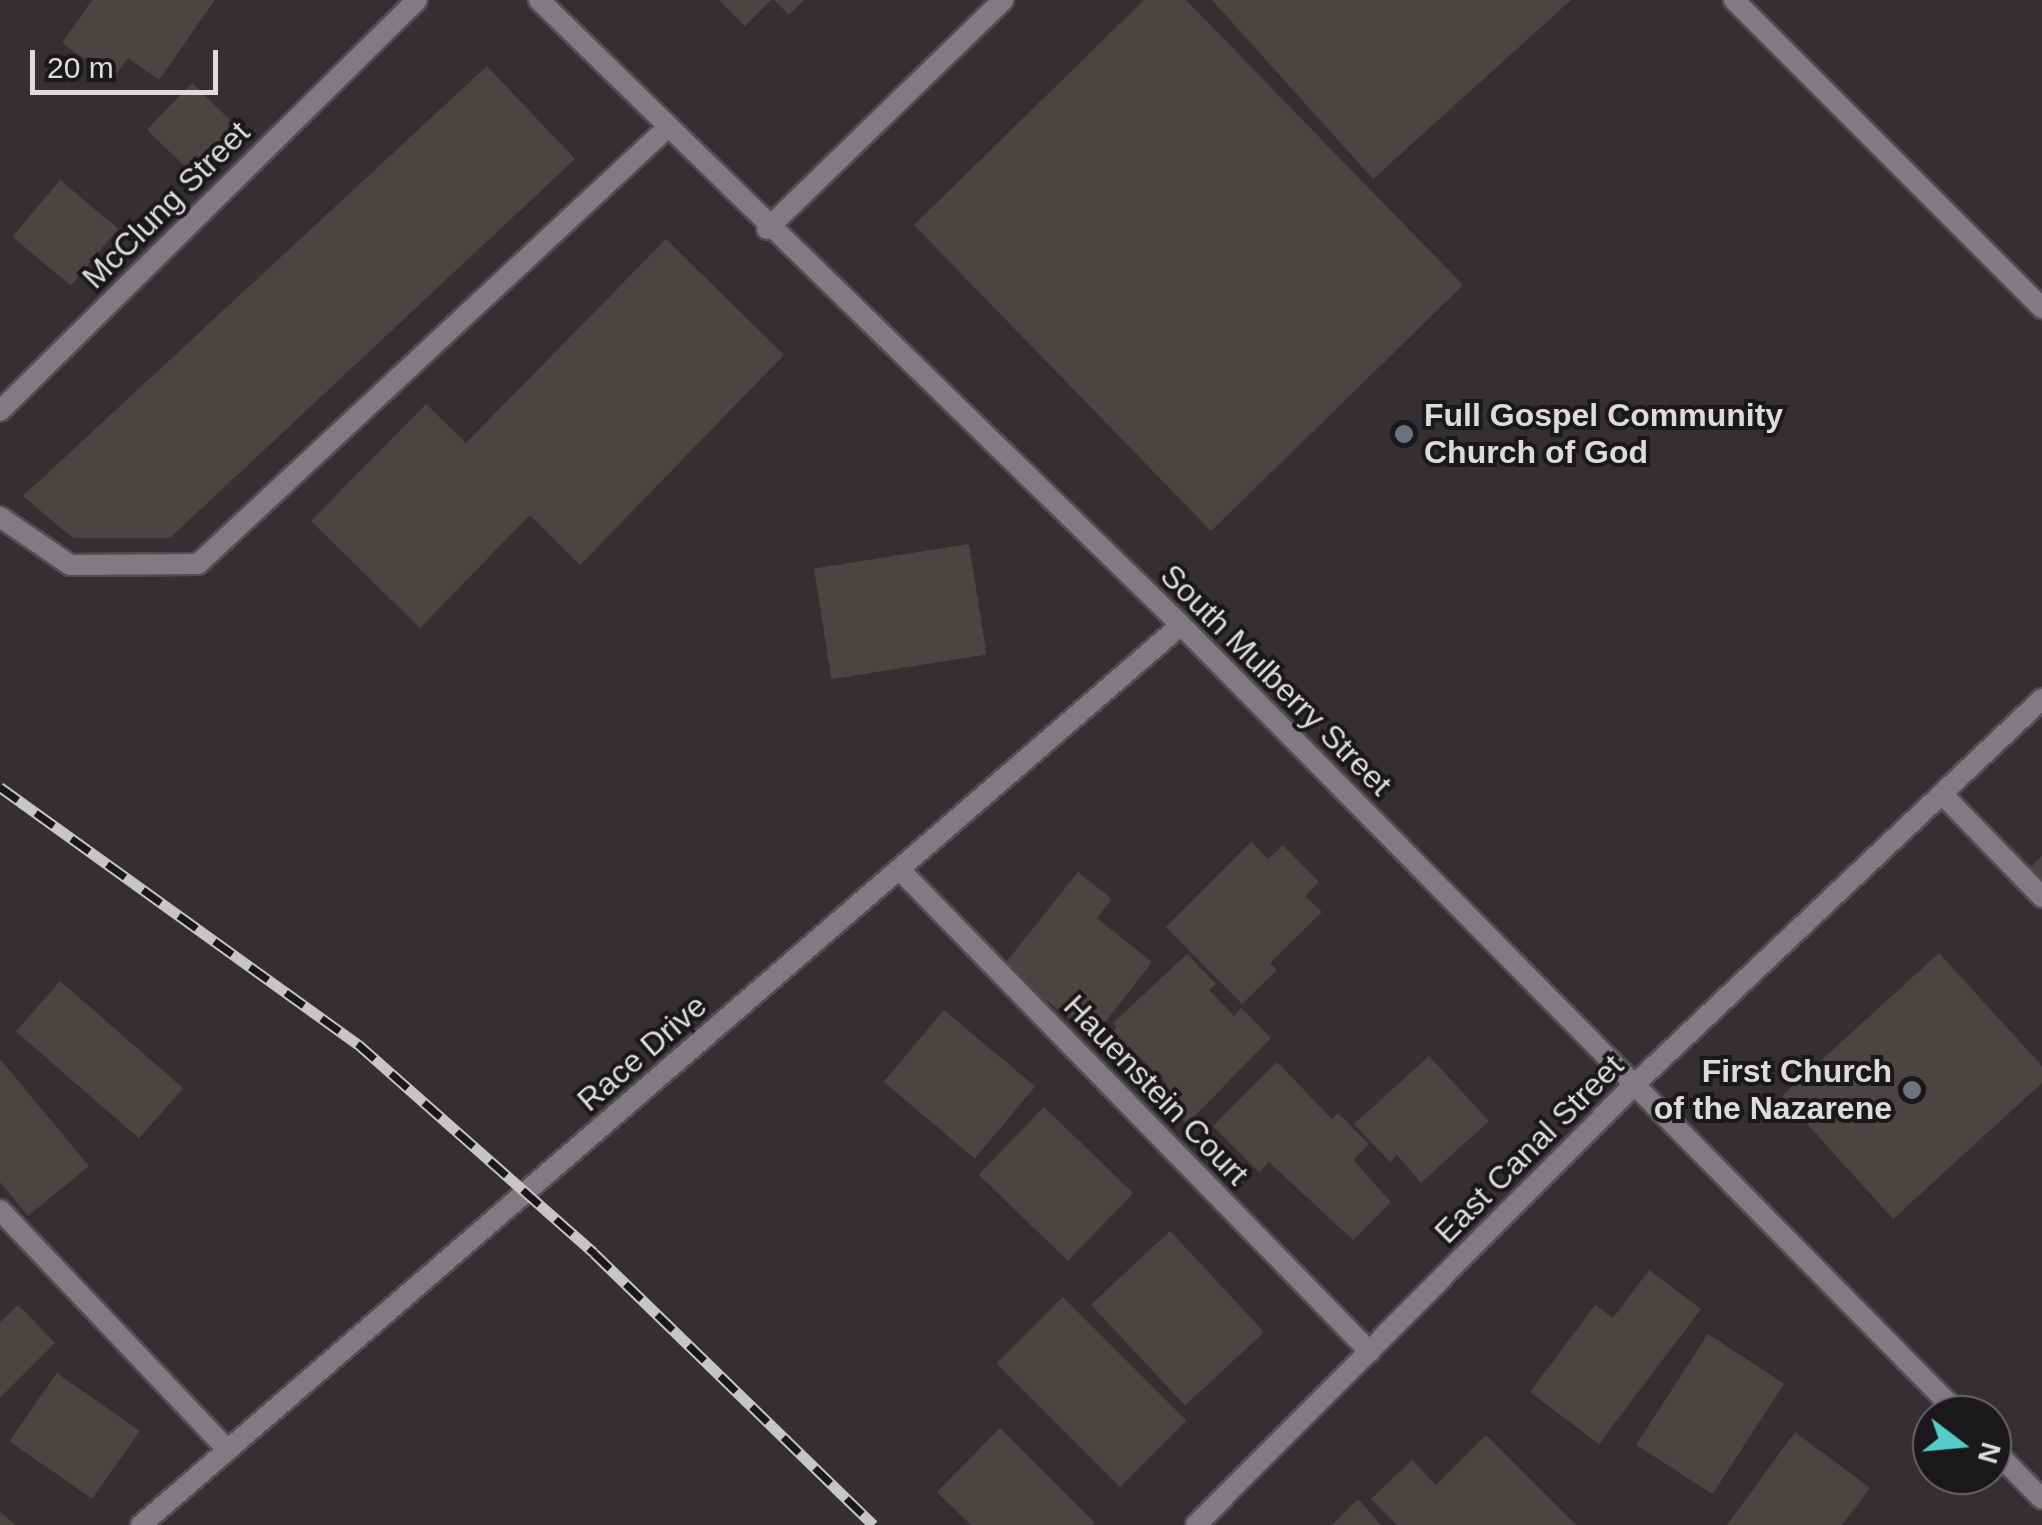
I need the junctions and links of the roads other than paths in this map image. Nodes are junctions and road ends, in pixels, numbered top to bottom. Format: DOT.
graph roads {
  1 [pos="416,0"];
  2 [pos="539,0"];
  3 [pos="1003,0"];
  4 [pos="1734,0"];
  5 [pos="667,128"];
  6 [pos="768,229"];
  7 [pos="2042,308"];
  8 [pos="0,411"];
  9 [pos="0,517"];
  10 [pos="1181,625"];
  11 [pos="2042,699"];
  12 [pos="1942,794"];
  13 [pos="900,870"];
  14 [pos="2042,897"];
  15 [pos="1634,1085"];
  16 [pos="0,1210"];
  17 [pos="1370,1352"];
  18 [pos="1940,1395"];
  19 [pos="228,1450"];
  20 [pos="2012,1468"];
  21 [pos="2042,1498"];
  22 [pos="141,1525"];
  23 [pos="1196,1525"];
  1 -- 8 [label="street, McClung Street"];
  2 -- 5 [label="street, South Mulberry Street"];
  3 -- 6 [label="street"];
  4 -- 7 [label="street"];
  5 -- 6 [label="street, South Mulberry Street"];
  5 -- 9 [label="street"];
  6 -- 10 [label="street, South Mulberry Street"];
  10 -- 13 [label="street, Race Drive"];
  10 -- 15 [label="street, South Mulberry Street"];
  11 -- 12 [label="street, East Canal Street"];
  12 -- 14 [label="street"];
  12 -- 15 [label="street, East Canal Street"];
  13 -- 17 [label="street, Hauenstein Court"];
  13 -- 19 [label="street, Race Drive"];
  15 -- 17 [label="street, East Canal Street"];
  15 -- 18 [label="street, South Mulberry Street"];
  16 -- 19 [label="street"];
  17 -- 23 [label="street, East Canal Street"];
  19 -- 22 [label="street, Race Drive"];
  20 -- 21 [label="street"];
}
